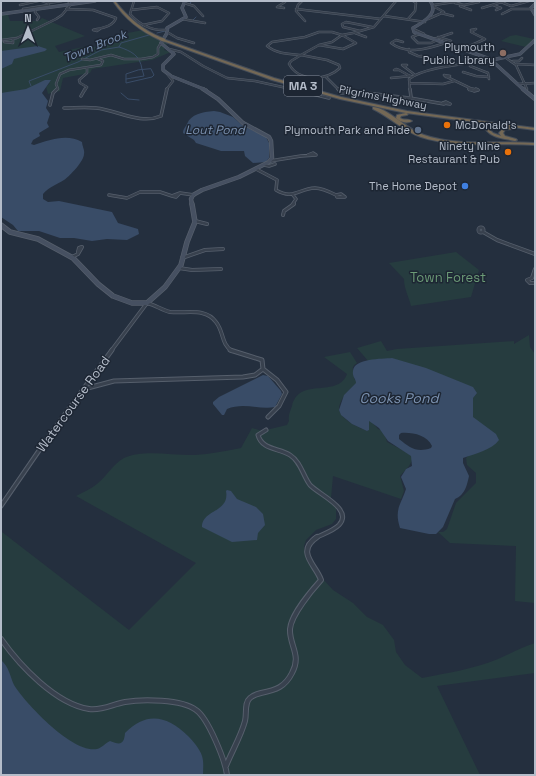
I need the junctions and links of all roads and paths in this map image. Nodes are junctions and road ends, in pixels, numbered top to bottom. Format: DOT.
graph roads {
  1 [pos="38,1"];
  2 [pos="42,1"];
  3 [pos="62,1"];
  4 [pos="67,1"];
  5 [pos="95,1"];
  6 [pos="114,1"];
  7 [pos="117,1"];
  8 [pos="134,1"];
  9 [pos="284,1"];
  10 [pos="302,1"];
  11 [pos="396,1"];
  12 [pos="413,1"];
  13 [pos="430,1"];
  14 [pos="461,1"];
  15 [pos="478,1"];
  16 [pos="505,1"];
  17 [pos="529,1"];
  18 [pos="19,2"];
  19 [pos="184,2"];
  20 [pos="453,2"];
  21 [pos="501,2"];
  22 [pos="48,3"];
  23 [pos="70,4"];
  24 [pos="492,4"];
  25 [pos="535,4"];
  26 [pos="20,5"];
  27 [pos="433,6"];
  28 [pos="284,8"];
  29 [pos="482,8"];
  30 [pos="36,9"];
  31 [pos="66,9"];
  32 [pos="296,9"];
  33 [pos="532,9"];
  34 [pos="1,10"];
  35 [pos="23,10"];
  36 [pos="131,10"];
  37 [pos="471,10"];
  38 [pos="496,10"];
  39 [pos="1,14"];
  40 [pos="5,14"];
  41 [pos="441,14"];
  42 [pos="502,14"];
  43 [pos="535,15"];
  44 [pos="203,16"];
  45 [pos="384,16"];
  46 [pos="453,16"];
  47 [pos="182,19"];
  48 [pos="381,19"];
  49 [pos="408,19"];
  50 [pos="428,19"];
  51 [pos="37,20"];
  52 [pos="305,21"];
  53 [pos="425,22"];
  54 [pos="205,23"];
  55 [pos="143,25"];
  56 [pos="374,27"];
  57 [pos="100,29"];
  58 [pos="413,29"];
  59 [pos="471,30"];
  60 [pos="167,31"];
  61 [pos="360,31"];
  62 [pos="354,33"];
  63 [pos="452,33"];
  64 [pos="419,34"];
  65 [pos="342,36"];
  66 [pos="366,37"];
  67 [pos="438,37"];
  68 [pos="430,38"];
  69 [pos="13,39"];
  70 [pos="2,40"];
  71 [pos="163,40"];
  72 [pos="435,40"];
  73 [pos="535,40"];
  74 [pos="452,41"];
  75 [pos="403,42"];
  76 [pos="194,43"];
  77 [pos="444,43"];
  78 [pos="319,45"];
  79 [pos="169,49"];
  80 [pos="409,49"];
  81 [pos="463,49"];
  82 [pos="300,56"];
  83 [pos="421,56"];
  84 [pos="98,58"];
  85 [pos="506,58"];
  86 [pos="522,58"];
  87 [pos="83,59"];
  88 [pos="492,60"];
  89 [pos="512,61"];
  90 [pos="516,64"];
  91 [pos="468,65"];
  92 [pos="534,65"];
  93 [pos="405,66"];
  94 [pos="87,68"];
  95 [pos="399,70"];
  96 [pos="463,72"];
  97 [pos="168,75"];
  98 [pos="415,75"];
  99 [pos="411,76"];
  100 [pos="326,77"];
  101 [pos="447,77"];
  102 [pos="391,78"];
  103 [pos="454,81"];
  104 [pos="410,83"];
  105 [pos="535,83"];
  106 [pos="517,84"];
  107 [pos="525,84"];
  108 [pos="470,88"];
  109 [pos="527,89"];
  110 [pos="81,96"];
  111 [pos="329,98"];
  112 [pos="410,98"];
  113 [pos="535,99"];
  114 [pos="348,100"];
  115 [pos="444,104"];
  116 [pos="50,105"];
  117 [pos="64,108"];
  118 [pos="461,120"];
  119 [pos="404,128"];
  120 [pos="535,129"];
  121 [pos="488,130"];
  122 [pos="492,134"];
  123 [pos="520,141"];
  124 [pos="479,143"];
  125 [pos="535,143"];
  126 [pos="308,155"];
  127 [pos="270,161"];
  128 [pos="275,164"];
  129 [pos="264,166"];
  130 [pos="256,169"];
  131 [pos="109,195"];
  132 [pos="194,195"];
  133 [pos="293,195"];
  134 [pos="336,195"];
  135 [pos="283,215"];
  136 [pos="195,221"];
  137 [pos="207,224"];
  138 [pos="1,225"];
  139 [pos="484,232"];
  140 [pos="223,249"];
  141 [pos="78,252"];
  142 [pos="535,254"];
  143 [pos="72,257"];
  144 [pos="182,258"];
  145 [pos="179,268"];
  146 [pos="221,269"];
  147 [pos="535,269"];
  148 [pos="533,278"];
  149 [pos="535,283"];
  150 [pos="134,303"];
  151 [pos="147,303"];
  152 [pos="140,310"];
  153 [pos="263,369"];
  154 [pos="84,389"];
  155 [pos="268,417"];
  156 [pos="266,430"];
  157 [pos="1,506"];
  158 [pos="1,639"];
  159 [pos="226,766"];
  160 [pos="227,775"];
  1 -- 26 [label="street"];
  2 -- 22 [label="street"];
  3 -- 22 [label="street"];
  4 -- 23 [label="street"];
  5 -- 23 [label="street"];
  6 -- 71 [label="highway, Pilgrims Highway / MA 3"];
  7 -- 71 [label="highway, Pilgrims Highway / MA 3"];
  8 -- 36 [label="street"];
  9 -- 28 [label="street"];
  10 -- 32 [label="street"];
  11 -- 45 [label="street"];
  12 -- 49 [label="street"];
  13 -- 27 [label="street"];
  14 -- 20 [label="street"];
  15 -- 20 [label="street"];
  16 -- 21 [label="street"];
  17 -- 21 [label="street"];
  18 -- 26 [label="street"];
  19 -- 44 [label="street"];
  19 -- 47 [label="street"];
  20 -- 27 [label="street"];
  20 -- 37 [label="street"];
  21 -- 24 [label="street"];
  22 -- 35 [label="street"];
  23 -- 30 [label="street"];
  23 -- 31 [label="street"];
  24 -- 29 [label="street"];
  24 -- 38 [label="street"];
  25 -- 33 [label="street"];
  26 -- 35 [label="street"];
  27 -- 41 [label="street"];
  27 -- 50 [label="street"];
  30 -- 35 [label="street"];
  30 -- 51 [label="street"];
  31 -- 57 [label="street"];
  31 -- 69 [label="street"];
  32 -- 48 [label="street"];
  32 -- 52 [label="street"];
  33 -- 42 [label="street"];
  33 -- 43 [label="street"];
  34 -- 40 [label="street"];
  35 -- 40 [label="street"];
  36 -- 55 [label="street"];
  36 -- 55 [label="street"];
  39 -- 40 [label="street"];
  41 -- 46 [label="street"];
  41 -- 50 [label="street"];
  45 -- 48 [label="street"];
  45 -- 49 [label="street"];
  47 -- 54 [label="street"];
  47 -- 60 [label="street"];
  48 -- 56 [label="street"];
  49 -- 53 [label="street"];
  50 -- 53 [label="street"];
  53 -- 58 [label="street"];
  55 -- 60 [label="street"];
  56 -- 61 [label="street"];
  56 -- 61 [label="street"];
  58 -- 64 [label="street"];
  58 -- 68 [label="street"];
  59 -- 81 [label="street"];
  60 -- 71 [label="street"];
  60 -- 76 [label="street"];
  61 -- 62 [label="street"];
  62 -- 65 [label="street"];
  62 -- 66 [label="street"];
  63 -- 67 [label="street"];
  64 -- 68 [label="street"];
  64 -- 72 [label="street"];
  65 -- 78 [label="street"];
  65 -- 78 [label="street"];
  65 -- 82 [label="street"];
  67 -- 72 [label="street"];
  67 -- 74 [label="street"];
  68 -- 72 [label="street"];
  69 -- 70 [label="street"];
  69 -- 70 [label="street"];
  71 -- 79 [label="street"];
  71 -- 84 [label="street"];
  71 -- 114 [label="highway, Pilgrims Highway / MA 3"];
  71 -- 120 [label="highway, Pilgrims Highway / MA 3"];
  72 -- 77 [label="street"];
  73 -- 85 [label="street"];
  75 -- 80 [label="street"];
  77 -- 80 [label="street"];
  77 -- 81 [label="street"];
  78 -- 82 [label="street"];
  79 -- 97 [label="street"];
  79 -- 111 [label="street"];
  80 -- 83 [label="street"];
  81 -- 88 [label="street"];
  82 -- 100 [label="street"];
  82 -- 100 [label="street"];
  84 -- 87 [label="street"];
  84 -- 94 [label="street"];
  85 -- 88 [label="street"];
  85 -- 89 [label="street"];
  86 -- 89 [label="street"];
  88 -- 91 [label="street"];
  88 -- 106 [label="street"];
  89 -- 90 [label="street"];
  90 -- 92 [label="street"];
  90 -- 107 [label="street"];
  91 -- 96 [label="street"];
  91 -- 98 [label="street"];
  93 -- 98 [label="street"];
  94 -- 110 [label="street"];
  94 -- 116 [label="street"];
  95 -- 99 [label="street"];
  97 -- 117 [label="street"];
  97 -- 127 [label="street"];
  98 -- 99 [label="street"];
  99 -- 102 [label="street"];
  99 -- 104 [label="street"];
  100 -- 112 [label="street"];
  101 -- 103 [label="street"];
  103 -- 104 [label="street"];
  103 -- 108 [label="street"];
  104 -- 112 [label="street"];
  105 -- 107 [label="street"];
  106 -- 107 [label="street"];
  106 -- 113 [label="street"];
  107 -- 109 [label="street"];
  112 -- 115 [label="street"];
  114 -- 118 [label="highway, Pilgrims Highway / MA 3"];
  114 -- 119 [label="highway"];
  118 -- 119 [label="highway"];
  118 -- 120 [label="highway, Pilgrims Highway / MA 3"];
  119 -- 124 [label="highway"];
  120 -- 123 [label="highway"];
  121 -- 122 [label="highway"];
  122 -- 123 [label="highway"];
  122 -- 124 [label="highway"];
  123 -- 125 [label="highway"];
  124 -- 125 [label="highway"];
  126 -- 127 [label="street"];
  127 -- 129 [label="street"];
  128 -- 129 [label="street"];
  129 -- 130 [label="street"];
  130 -- 132 [label="street"];
  130 -- 133 [label="street"];
  131 -- 132 [label="street"];
  132 -- 136 [label="street"];
  133 -- 134 [label="street"];
  133 -- 135 [label="street"];
  136 -- 137 [label="street"];
  136 -- 144 [label="street"];
  138 -- 143 [label="street"];
  139 -- 142 [label="street"];
  140 -- 144 [label="street"];
  141 -- 143 [label="street"];
  143 -- 150 [label="street"];
  144 -- 145 [label="street"];
  145 -- 146 [label="street"];
  145 -- 151 [label="street"];
  147 -- 148 [label="street"];
  148 -- 149 [label="street"];
  150 -- 151 [label="street"];
  150 -- 152 [label="street"];
  151 -- 152 [label="street, Watercourse Road"];
  151 -- 153 [label="street"];
  152 -- 154 [label="street, Watercourse Road"];
  153 -- 154 [label="street"];
  153 -- 155 [label="street"];
  154 -- 157 [label="street, Watercourse Road"];
  156 -- 159 [label="street"];
  158 -- 159 [label="street"];
  159 -- 160 [label="street"];
}
